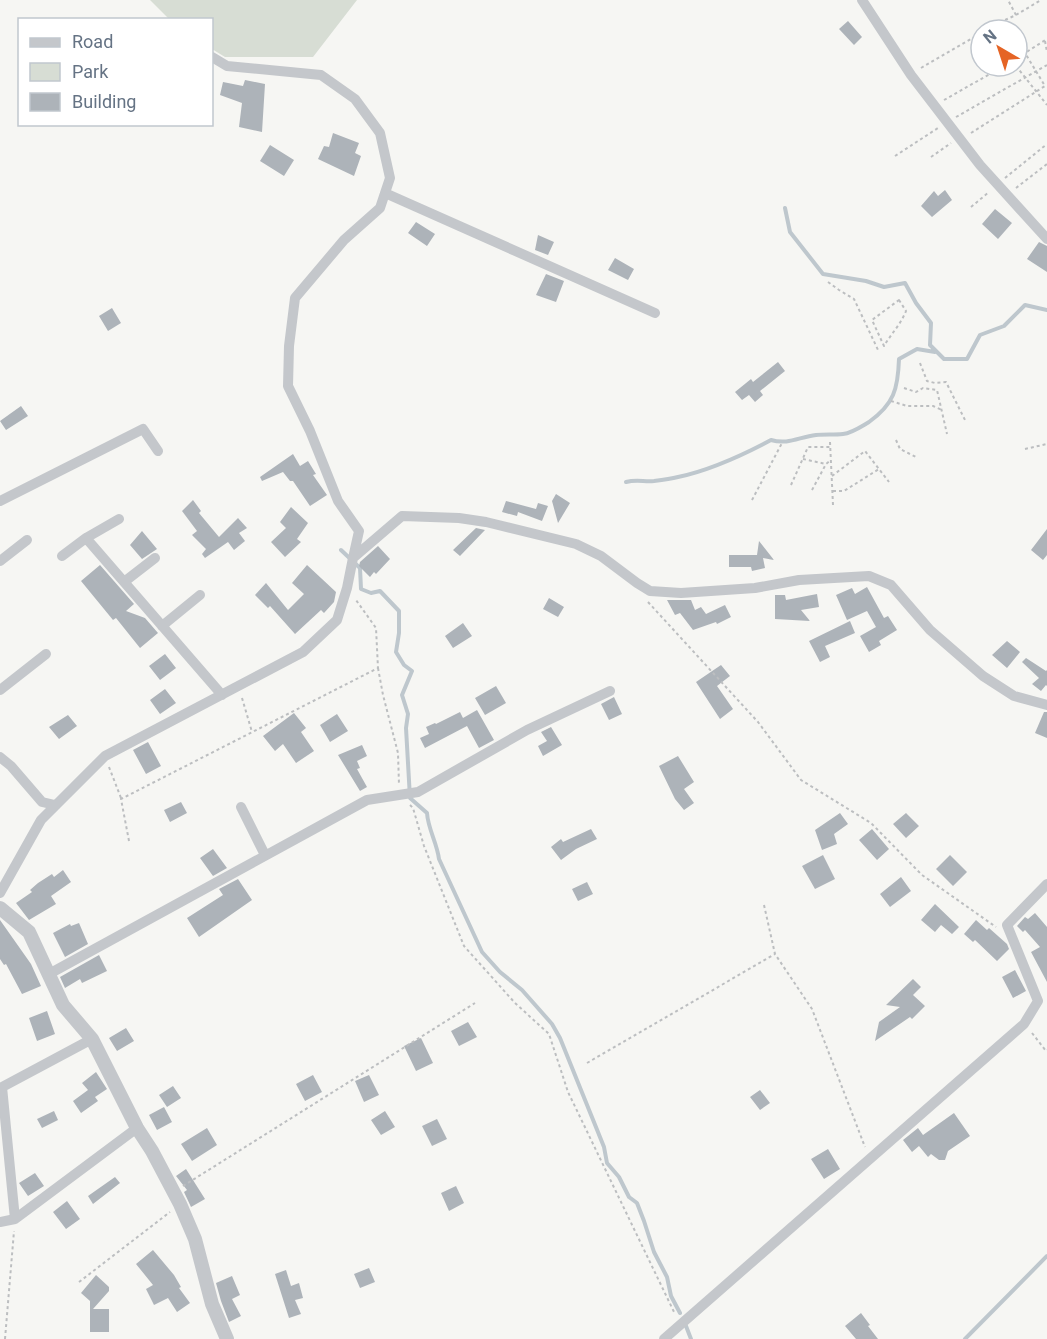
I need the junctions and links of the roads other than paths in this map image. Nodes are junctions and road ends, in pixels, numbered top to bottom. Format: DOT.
graph roads {
  1 [pos="862,0"];
  2 [pos="213,58"];
  3 [pos="385,193"];
  4 [pos="1047,239"];
  5 [pos="655,313"];
  6 [pos="158,451"];
  7 [pos="0,501"];
  8 [pos="119,519"];
  9 [pos="86,538"];
  10 [pos="27,540"];
  11 [pos="62,556"];
  12 [pos="155,558"];
  13 [pos="353,558"];
  14 [pos="0,561"];
  15 [pos="124,582"];
  16 [pos="201,596"];
  17 [pos="162,626"];
  18 [pos="46,654"];
  19 [pos="0,690"];
  20 [pos="610,691"];
  21 [pos="222,695"];
  22 [pos="1047,705"];
  23 [pos="0,757"];
  24 [pos="55,805"];
  25 [pos="241,807"];
  26 [pos="265,855"];
  27 [pos="1047,884"];
  28 [pos="0,893"];
  29 [pos="0,908"];
  30 [pos="49,974"];
  31 [pos="92,1039"];
  32 [pos="137,1128"];
  33 [pos="15,1219"];
  34 [pos="0,1222"];
  35 [pos="227,1339"];
  36 [pos="664,1339"];
  1 -- 4 [label="street"];
  2 -- 3 [label="street"];
  3 -- 5 [label="street"];
  3 -- 13 [label="street"];
  6 -- 7 [label="street"];
  8 -- 9 [label="street"];
  9 -- 11 [label="street"];
  9 -- 15 [label="street"];
  10 -- 14 [label="street"];
  12 -- 15 [label="street"];
  13 -- 21 [label="street"];
  13 -- 22 [label="street"];
  15 -- 17 [label="street"];
  16 -- 17 [label="street"];
  17 -- 21 [label="street"];
  18 -- 19 [label="street"];
  20 -- 26 [label="street"];
  21 -- 24 [label="street"];
  23 -- 24 [label="street"];
  24 -- 28 [label="street"];
  25 -- 26 [label="street"];
  26 -- 30 [label="street"];
  27 -- 36 [label="street"];
  29 -- 30 [label="street"];
  30 -- 31 [label="street"];
  31 -- 32 [label="street"];
  31 -- 33 [label="street"];
  32 -- 33 [label="street"];
  32 -- 35 [label="street"];
  33 -- 34 [label="street"];
}
